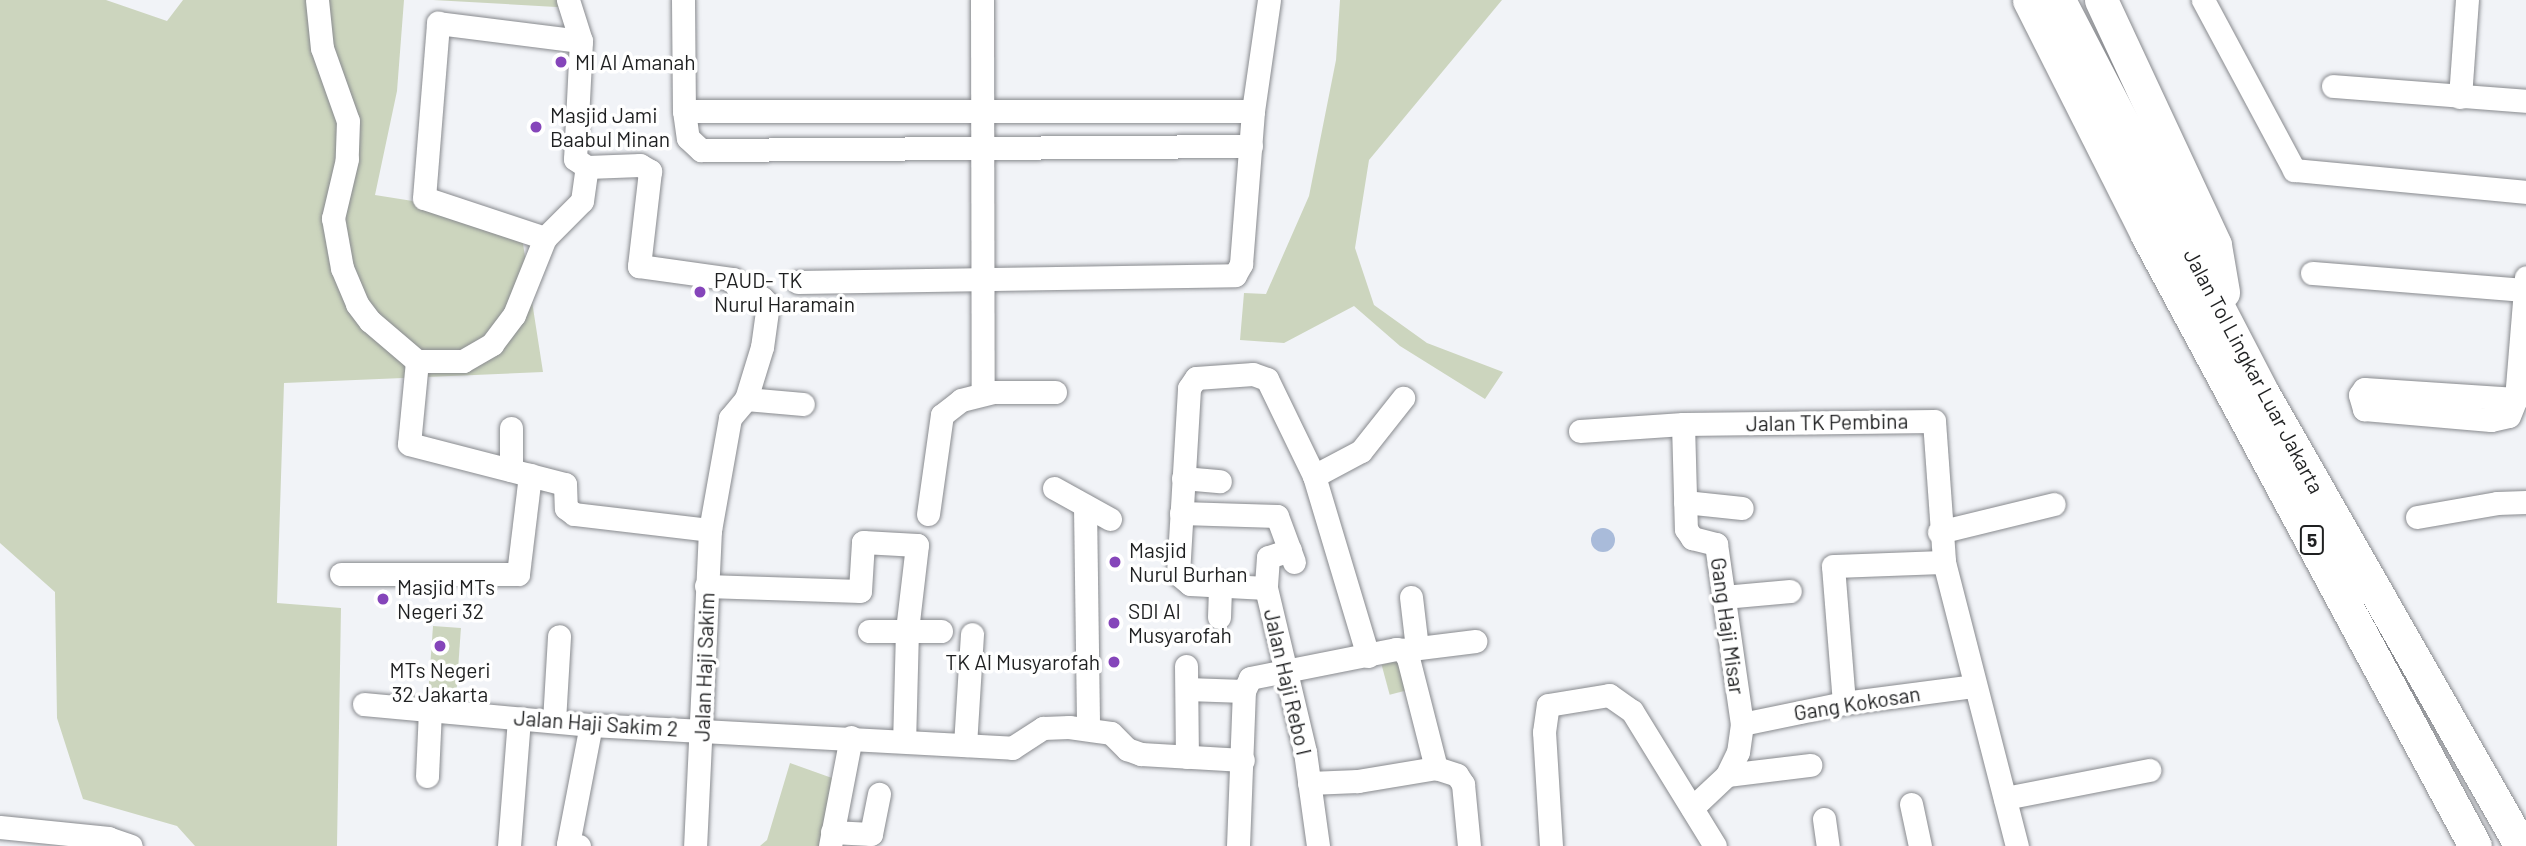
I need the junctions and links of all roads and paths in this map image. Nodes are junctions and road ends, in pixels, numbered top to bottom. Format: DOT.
graph roads {
  1 [pos="317,0"];
  2 [pos="568,0"];
  3 [pos="683,0"];
  4 [pos="982,0"];
  5 [pos="1269,0"];
  6 [pos="2007,0"];
  7 [pos="2029,0"];
  8 [pos="2059,0"];
  9 [pos="2077,0"];
  10 [pos="2101,0"];
  11 [pos="2203,0"];
  12 [pos="2466,0"];
  13 [pos="580,41"];
  14 [pos="2062,66"];
  15 [pos="2333,86"];
  16 [pos="2460,97"];
  17 [pos="2526,101"];
  18 [pos="982,108"];
  19 [pos="684,111"];
  20 [pos="1253,111"];
  21 [pos="983,145"];
  22 [pos="1251,146"];
  23 [pos="587,167"];
  24 [pos="2526,192"];
  25 [pos="544,238"];
  26 [pos="2312,273"];
  27 [pos="982,279"];
  28 [pos="798,282"];
  29 [pos="2525,283"];
  30 [pos="2223,292"];
  31 [pos="417,361"];
  32 [pos="2261,390"];
  33 [pos="1055,392"];
  34 [pos="983,394"];
  35 [pos="1403,398"];
  36 [pos="746,399"];
  37 [pos="2516,399"];
  38 [pos="803,404"];
  39 [pos="1683,424"];
  40 [pos="511,428"];
  41 [pos="1580,431"];
  42 [pos="520,472"];
  43 [pos="1314,476"];
  44 [pos="1183,478"];
  45 [pos="1220,481"];
  46 [pos="1054,488"];
  47 [pos="1685,502"];
  48 [pos="2526,502"];
  49 [pos="2054,504"];
  50 [pos="1085,506"];
  51 [pos="1742,508"];
  52 [pos="1181,513"];
  53 [pos="928,514"];
  54 [pos="2417,517"];
  55 [pos="1110,519"];
  56 [pos="710,530"];
  57 [pos="1939,532"];
  58 [pos="1944,562"];
  59 [pos="341,574"];
  60 [pos="1220,584"];
  61 [pos="706,586"];
  62 [pos="1266,588"];
  63 [pos="1790,591"];
  64 [pos="1411,597"];
  65 [pos="1724,597"];
  66 [pos="1219,617"];
  67 [pos="907,630"];
  68 [pos="869,631"];
  69 [pos="942,631"];
  70 [pos="972,634"];
  71 [pos="559,636"];
  72 [pos="1475,641"];
  73 [pos="1410,652"];
  74 [pos="1368,656"];
  75 [pos="1286,673"];
  76 [pos="1973,686"];
  77 [pos="1244,691"];
  78 [pos="1844,703"];
  79 [pos="364,704"];
  80 [pos="430,710"];
  81 [pos="519,718"];
  82 [pos="554,721"];
  83 [pos="1742,724"];
  84 [pos="591,725"];
  85 [pos="1088,729"];
  86 [pos="702,730"];
  87 [pos="850,737"];
  88 [pos="904,741"];
  89 [pos="965,745"];
  90 [pos="1187,757"];
  91 [pos="1243,761"];
  92 [pos="1810,765"];
  93 [pos="1436,768"];
  94 [pos="2150,770"];
  95 [pos="1727,775"];
  96 [pos="427,776"];
  97 [pos="1309,783"];
  98 [pos="879,794"];
  99 [pos="2006,799"];
  100 [pos="1912,804"];
  101 [pos="1692,808"];
  102 [pos="1824,819"];
  103 [pos="0,827"];
  104 [pos="60,839"];
  105 [pos="831,839"];
  106 [pos="127,845"];
  107 [pos="509,846"];
  108 [pos="579,846"];
  109 [pos="695,846"];
  110 [pos="1238,846"];
  111 [pos="1318,846"];
  112 [pos="1469,846"];
  113 [pos="1551,846"];
  114 [pos="1714,846"];
  115 [pos="1828,846"];
  116 [pos="1920,846"];
  117 [pos="2017,846"];
  118 [pos="2475,846"];
  119 [pos="2521,846"];
  1 -- 31 [label="street"];
  2 -- 13 [label="street"];
  3 -- 19 [label="street"];
  4 -- 18 [label="street"];
  5 -- 20 [label="street"];
  6 -- 14 [label="highway"];
  7 -- 14 [label="highway, Jalan Tol Lingkar Luar Jakarta / 5"];
  8 -- 32 [label="highway, Jalan Tol Lingkar Luar Jakarta / 5"];
  9 -- 30 [label="highway"];
  10 -- 30 [label="highway"];
  11 -- 24 [label="street"];
  12 -- 16 [label="street"];
  13 -- 23 [label="street"];
  13 -- 25 [label="street"];
  14 -- 118 [label="highway, Jalan Tol Lingkar Luar Jakarta / 5"];
  15 -- 16 [label="street"];
  16 -- 17 [label="street"];
  18 -- 19 [label="street"];
  18 -- 20 [label="street"];
  18 -- 21 [label="street"];
  19 -- 21 [label="street"];
  20 -- 22 [label="street"];
  21 -- 22 [label="street"];
  21 -- 27 [label="street"];
  22 -- 27 [label="street"];
  23 -- 25 [label="street"];
  23 -- 36 [label="street, Jalan Haji Sakim"];
  25 -- 31 [label="street"];
  26 -- 29 [label="street"];
  27 -- 28 [label="street"];
  27 -- 34 [label="street"];
  29 -- 37 [label="street"];
  30 -- 32 [label="highway"];
  31 -- 42 [label="street"];
  32 -- 119 [label="highway, Jalan Tol Lingkar Luar Jakarta / 5"];
  33 -- 34 [label="street"];
  34 -- 53 [label="street"];
  35 -- 43 [label="street"];
  36 -- 38 [label="street"];
  36 -- 56 [label="street, Jalan Haji Sakim"];
  37 -- 37 [label="street"];
  39 -- 41 [label="street, Jalan TK Pembina"];
  39 -- 47 [label="street, Gang Haji Misar"];
  39 -- 57 [label="street, Jalan TK Pembina"];
  40 -- 42 [label="street"];
  42 -- 56 [label="street"];
  42 -- 59 [label="street"];
  43 -- 44 [label="street"];
  43 -- 74 [label="street"];
  44 -- 45 [label="street"];
  44 -- 52 [label="street"];
  46 -- 50 [label="street"];
  47 -- 51 [label="street"];
  47 -- 65 [label="street, Gang Haji Misar"];
  48 -- 54 [label="street"];
  49 -- 57 [label="street"];
  50 -- 55 [label="street"];
  50 -- 85 [label="street"];
  52 -- 60 [label="street, Jalan Haji Rebo I"];
  52 -- 62 [label="street"];
  56 -- 61 [label="street, Jalan Haji Sakim"];
  57 -- 58 [label="street, Jalan TK Pembina"];
  58 -- 76 [label="street, Jalan TK Pembina"];
  58 -- 78 [label="street"];
  60 -- 62 [label="street, Jalan Haji Rebo I"];
  60 -- 66 [label="street"];
  61 -- 67 [label="street"];
  61 -- 86 [label="street, Jalan Haji Sakim"];
  62 -- 75 [label="street, Jalan Haji Rebo I"];
  63 -- 65 [label="street"];
  64 -- 73 [label="street"];
  65 -- 83 [label="street, Gang Haji Misar"];
  67 -- 68 [label="street"];
  67 -- 69 [label="street"];
  67 -- 88 [label="street"];
  70 -- 89 [label="street"];
  71 -- 82 [label="street"];
  72 -- 73 [label="street"];
  73 -- 74 [label="street"];
  73 -- 93 [label="street"];
  74 -- 75 [label="street"];
  75 -- 77 [label="street"];
  75 -- 97 [label="street, Jalan Haji Rebo I"];
  76 -- 78 [label="street, Gang Kokosan"];
  76 -- 99 [label="street, Jalan TK Pembina"];
  77 -- 90 [label="street"];
  77 -- 91 [label="street"];
  78 -- 83 [label="street, Gang Kokosan"];
  79 -- 80 [label="street, Jalan Haji Sakim 2"];
  80 -- 81 [label="street, Jalan Haji Sakim 2"];
  80 -- 96 [label="street"];
  81 -- 82 [label="street, Jalan Haji Sakim 2"];
  81 -- 107 [label="street"];
  82 -- 84 [label="street, Jalan Haji Sakim 2"];
  83 -- 95 [label="street, Gang Haji Misar"];
  84 -- 86 [label="street, Jalan Haji Sakim 2"];
  84 -- 108 [label="street"];
  85 -- 89 [label="street, Jalan Haji Sakim 2"];
  85 -- 90 [label="street, Jalan Haji Sakim 2"];
  86 -- 87 [label="street, Jalan Haji Sakim 2"];
  86 -- 109 [label="street, Jalan Haji Sakim"];
  87 -- 88 [label="street, Jalan Haji Sakim 2"];
  87 -- 105 [label="street"];
  88 -- 89 [label="street, Jalan Haji Sakim 2"];
  90 -- 91 [label="street, Jalan Haji Sakim 2"];
  91 -- 110 [label="street"];
  92 -- 95 [label="street"];
  93 -- 97 [label="street"];
  93 -- 112 [label="street"];
  94 -- 99 [label="street"];
  95 -- 101 [label="street"];
  97 -- 111 [label="street, Jalan Haji Rebo I"];
  98 -- 105 [label="street"];
  99 -- 117 [label="street, Jalan TK Pembina"];
  100 -- 116 [label="street"];
  101 -- 113 [label="street"];
  101 -- 114 [label="street"];
  102 -- 115 [label="street"];
  103 -- 104 [label="street"];
  104 -- 106 [label="street"];
}
